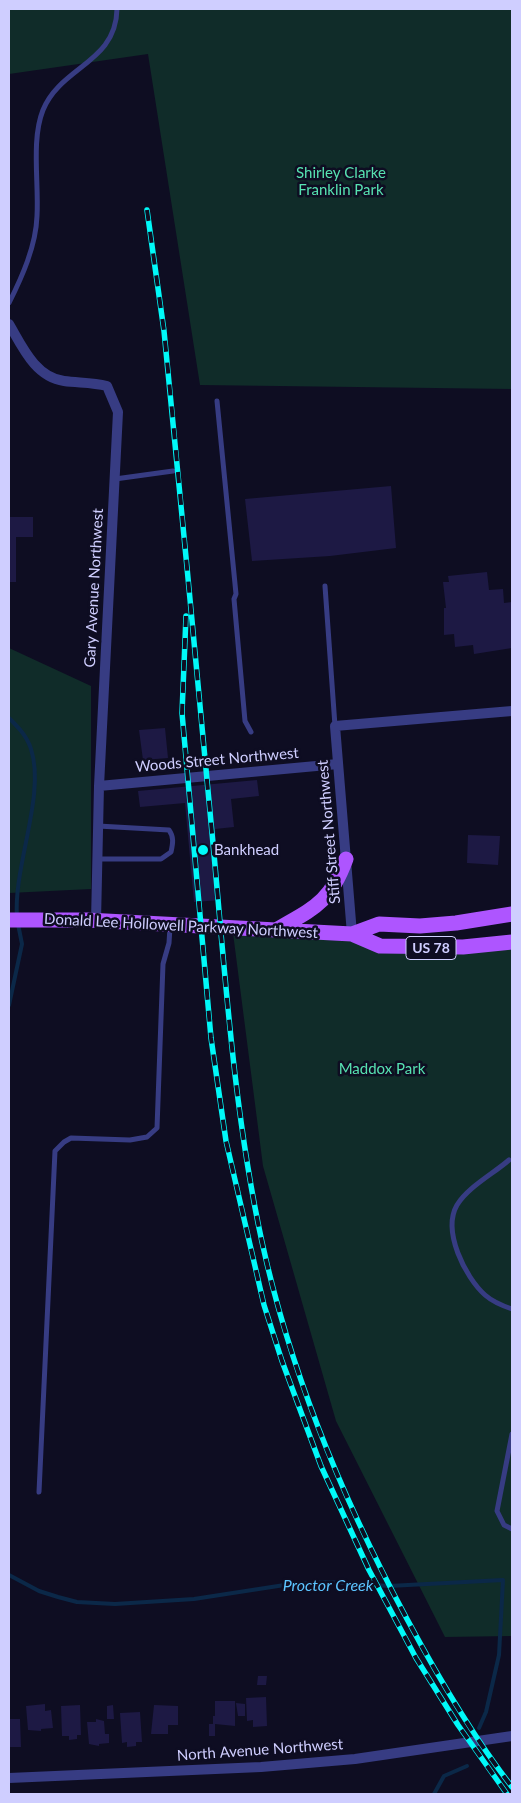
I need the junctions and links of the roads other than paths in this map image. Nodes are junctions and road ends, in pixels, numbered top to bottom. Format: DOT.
graph roads {
  1 [pos="117,9"];
  2 [pos="9,303"];
  3 [pos="9,324"];
  4 [pos="217,401"];
  5 [pos="173,471"];
  6 [pos="114,479"];
  7 [pos="325,586"];
  8 [pos="512,711"];
  9 [pos="335,726"];
  10 [pos="251,732"];
  11 [pos="338,764"];
  12 [pos="100,786"];
  13 [pos="98,826"];
  14 [pos="98,859"];
  15 [pos="346,859"];
  16 [pos="512,914"];
  17 [pos="9,920"];
  18 [pos="96,920"];
  19 [pos="170,926"];
  20 [pos="276,930"];
  21 [pos="352,934"];
  22 [pos="512,942"];
  23 [pos="509,1160"];
  24 [pos="512,1309"];
  25 [pos="512,1434"];
  26 [pos="39,1492"];
  27 [pos="512,1529"];
  28 [pos="512,1736"];
  29 [pos="9,1778"];
  1 -- 2 [label="lane"];
  3 -- 6 [label="street, Gary Avenue Northwest"];
  4 -- 10 [label="lane"];
  5 -- 6 [label="lane"];
  6 -- 12 [label="street, Gary Avenue Northwest"];
  7 -- 9 [label="lane"];
  8 -- 9 [label="street"];
  9 -- 11 [label="street, Stiff Street Northwest"];
  11 -- 12 [label="street, Woods Street Northwest"];
  11 -- 15 [label="street, Stiff Street Northwest"];
  12 -- 13 [label="street, Gary Avenue Northwest"];
  13 -- 14 [label="street, Gary Avenue Northwest"];
  13 -- 14 [label="lane"];
  14 -- 18 [label="street, Gary Avenue Northwest"];
  15 -- 20 [label="main road"];
  15 -- 21 [label="street, Stiff Street Northwest"];
  16 -- 21 [label="main road, Donald Lee Hollowell Parkway Northwest / US 78"];
  17 -- 18 [label="main road, Donald Lee Hollowell Parkway Northwest / US 78"];
  18 -- 19 [label="main road, Donald Lee Hollowell Parkway Northwest / US 78"];
  19 -- 20 [label="main road, Donald Lee Hollowell Parkway Northwest / US 78"];
  19 -- 26 [label="lane"];
  20 -- 21 [label="main road, Donald Lee Hollowell Parkway Northwest / US 78"];
  21 -- 22 [label="main road, Donald Lee Hollowell Parkway Northwest / US 78"];
  23 -- 24 [label="lane"];
  25 -- 27 [label="lane"];
  28 -- 29 [label="street, North Avenue Northwest"];
}
